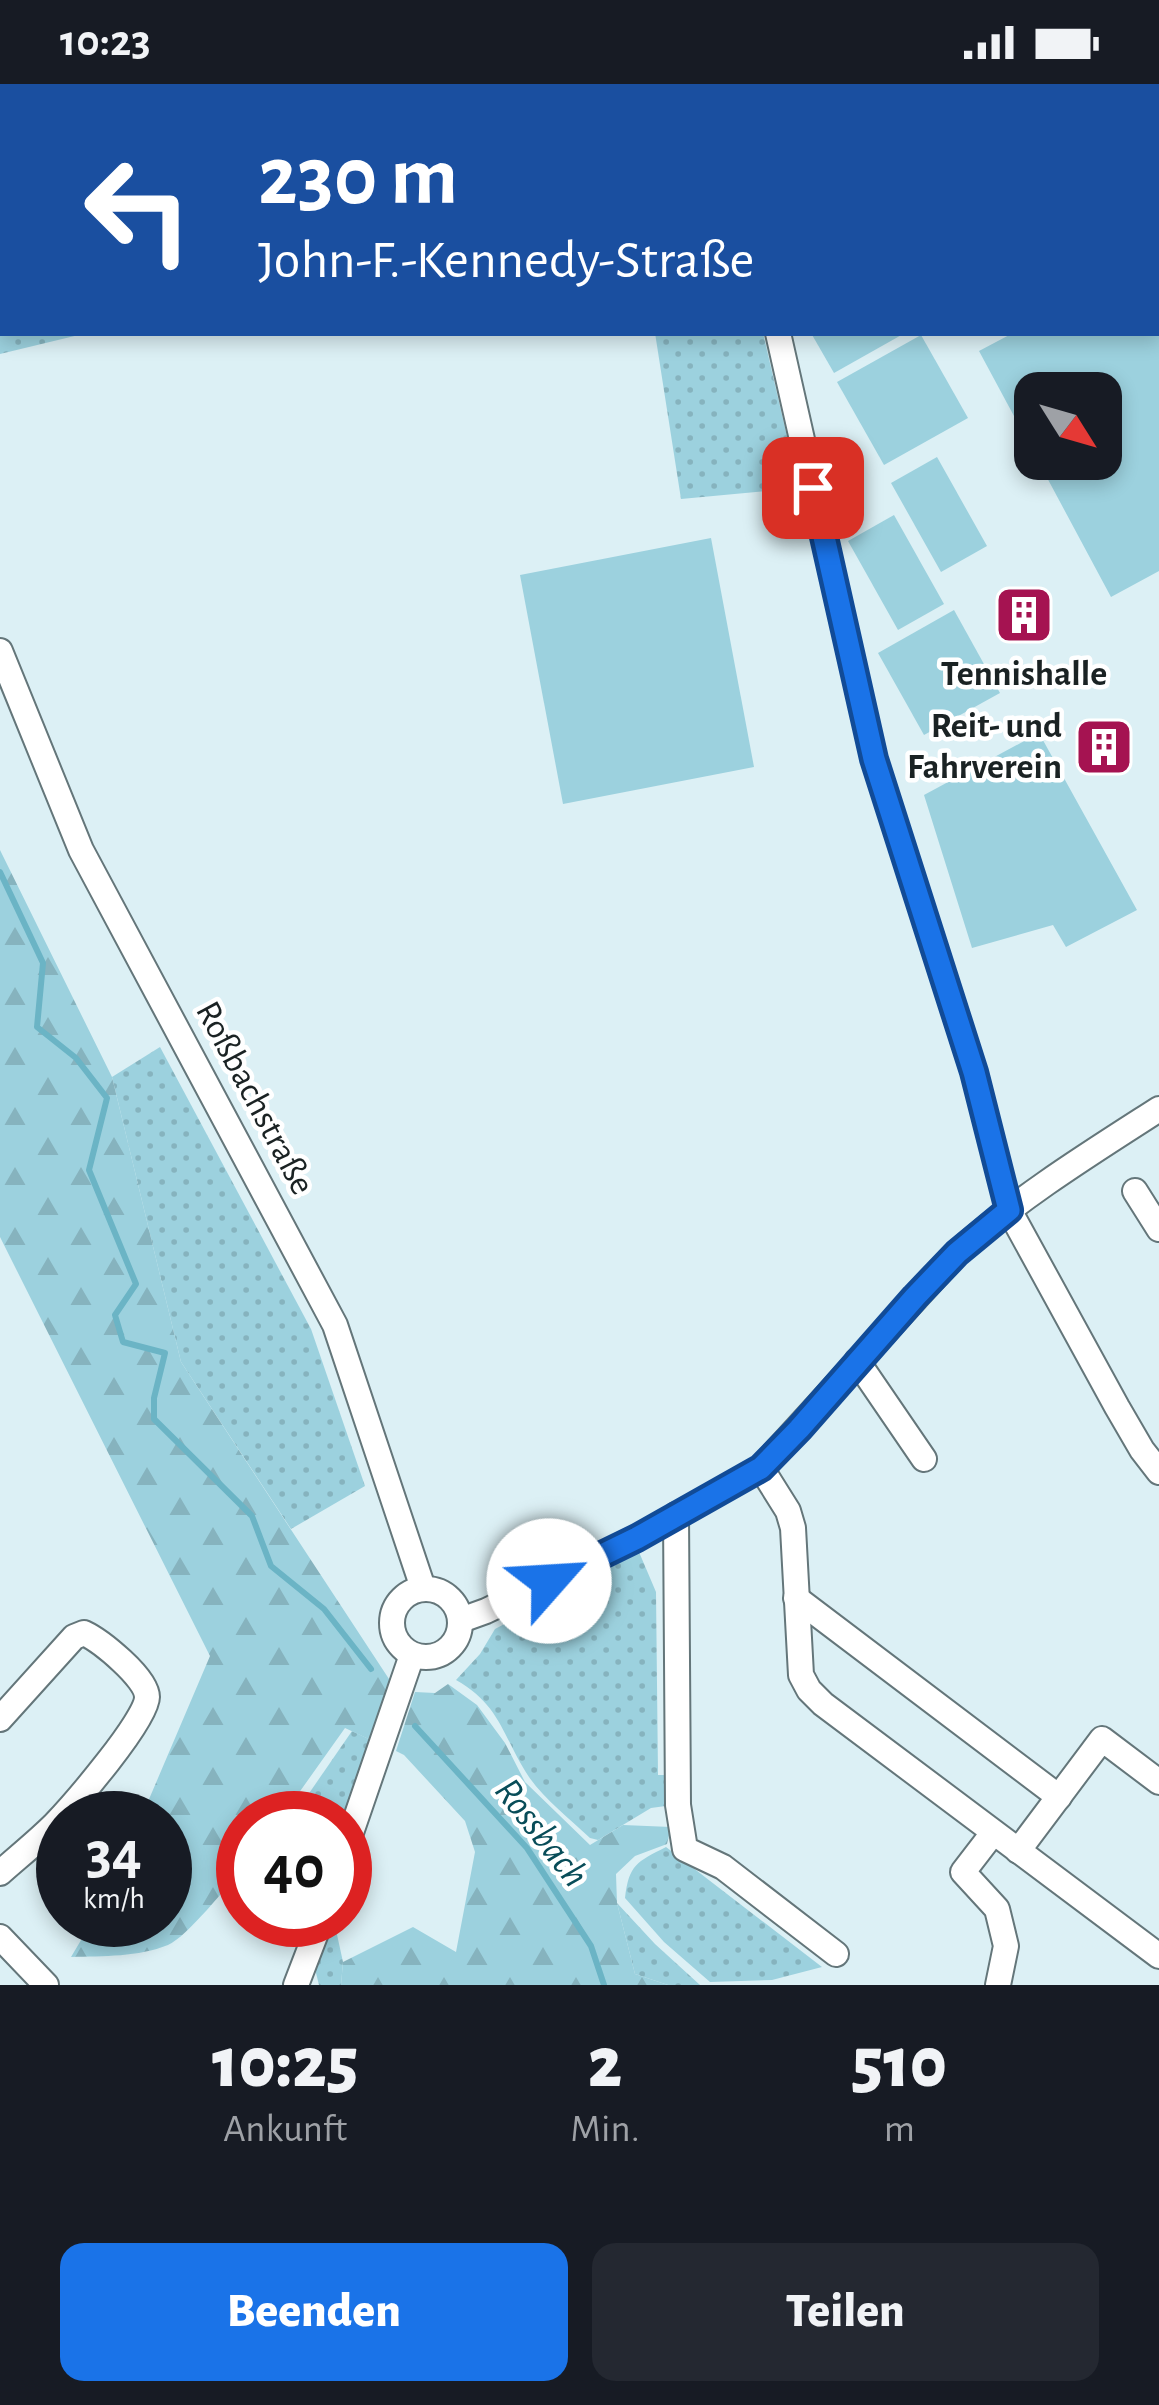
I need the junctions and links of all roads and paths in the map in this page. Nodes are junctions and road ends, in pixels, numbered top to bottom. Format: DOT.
graph roads {
  1 [pos="779,336"];
  2 [pos="0,651"];
  3 [pos="1159,1109"];
  4 [pos="1135,1191"];
  5 [pos="1009,1210"];
  6 [pos="1159,1229"];
  7 [pos="857,1361"];
  8 [pos="924,1460"];
  9 [pos="761,1468"];
  10 [pos="1159,1472"];
  11 [pos="676,1515"];
  12 [pos="422,1588"];
  13 [pos="796,1598"];
  14 [pos="460,1620"];
  15 [pos="412,1654"];
  16 [pos="0,1719"];
  17 [pos="1159,1781"];
  18 [pos="366,1791"];
  19 [pos="1059,1797"];
  20 [pos="993,1832"];
  21 [pos="1018,1851"];
  22 [pos="0,1874"];
  23 [pos="0,1937"];
  24 [pos="311,1947"];
  25 [pos="836,1954"];
  26 [pos="1159,1956"];
  27 [pos="46,1985"];
  28 [pos="296,1985"];
  29 [pos="998,1985"];
  1 -- 5 [label="street"];
  2 -- 12 [label="street, Roßbachstraße"];
  3 -- 5 [label="street"];
  4 -- 6 [label="street"];
  5 -- 7 [label="street"];
  5 -- 10 [label="street"];
  7 -- 8 [label="street"];
  7 -- 9 [label="street"];
  9 -- 11 [label="street"];
  9 -- 13 [label="street"];
  11 -- 14 [label="street"];
  11 -- 25 [label="street"];
  12 -- 14 [label="street"];
  12 -- 15 [label="street"];
  13 -- 19 [label="street"];
  13 -- 20 [label="street"];
  14 -- 15 [label="street"];
  15 -- 18 [label="street"];
  16 -- 22 [label="street"];
  17 -- 19 [label="street"];
  19 -- 21 [label="street"];
  20 -- 21 [label="street"];
  20 -- 29 [label="street"];
  21 -- 26 [label="street"];
  23 -- 27 [label="street"];
  24 -- 28 [label="street"];
}
